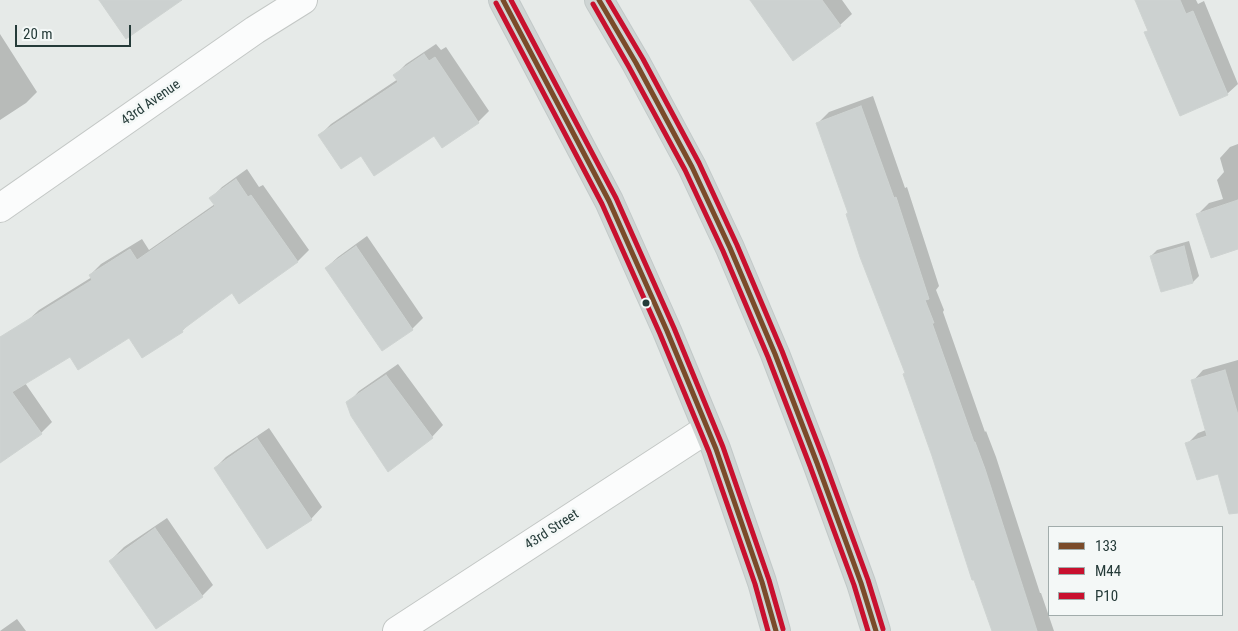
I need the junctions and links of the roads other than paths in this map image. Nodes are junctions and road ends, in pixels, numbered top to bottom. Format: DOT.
graph roads {
  1 [pos="303,0"];
  2 [pos="503,0"];
  3 [pos="599,0"];
  4 [pos="0,208"];
  5 [pos="707,429"];
  6 [pos="397,631"];
  7 [pos="776,631"];
  8 [pos="876,631"];
  1 -- 4 [label="street, 43rd Avenue"];
  2 -- 5 [label="main road"];
  3 -- 8 [label="main road"];
  5 -- 6 [label="street, 43rd Street"];
  5 -- 7 [label="main road"];
}
